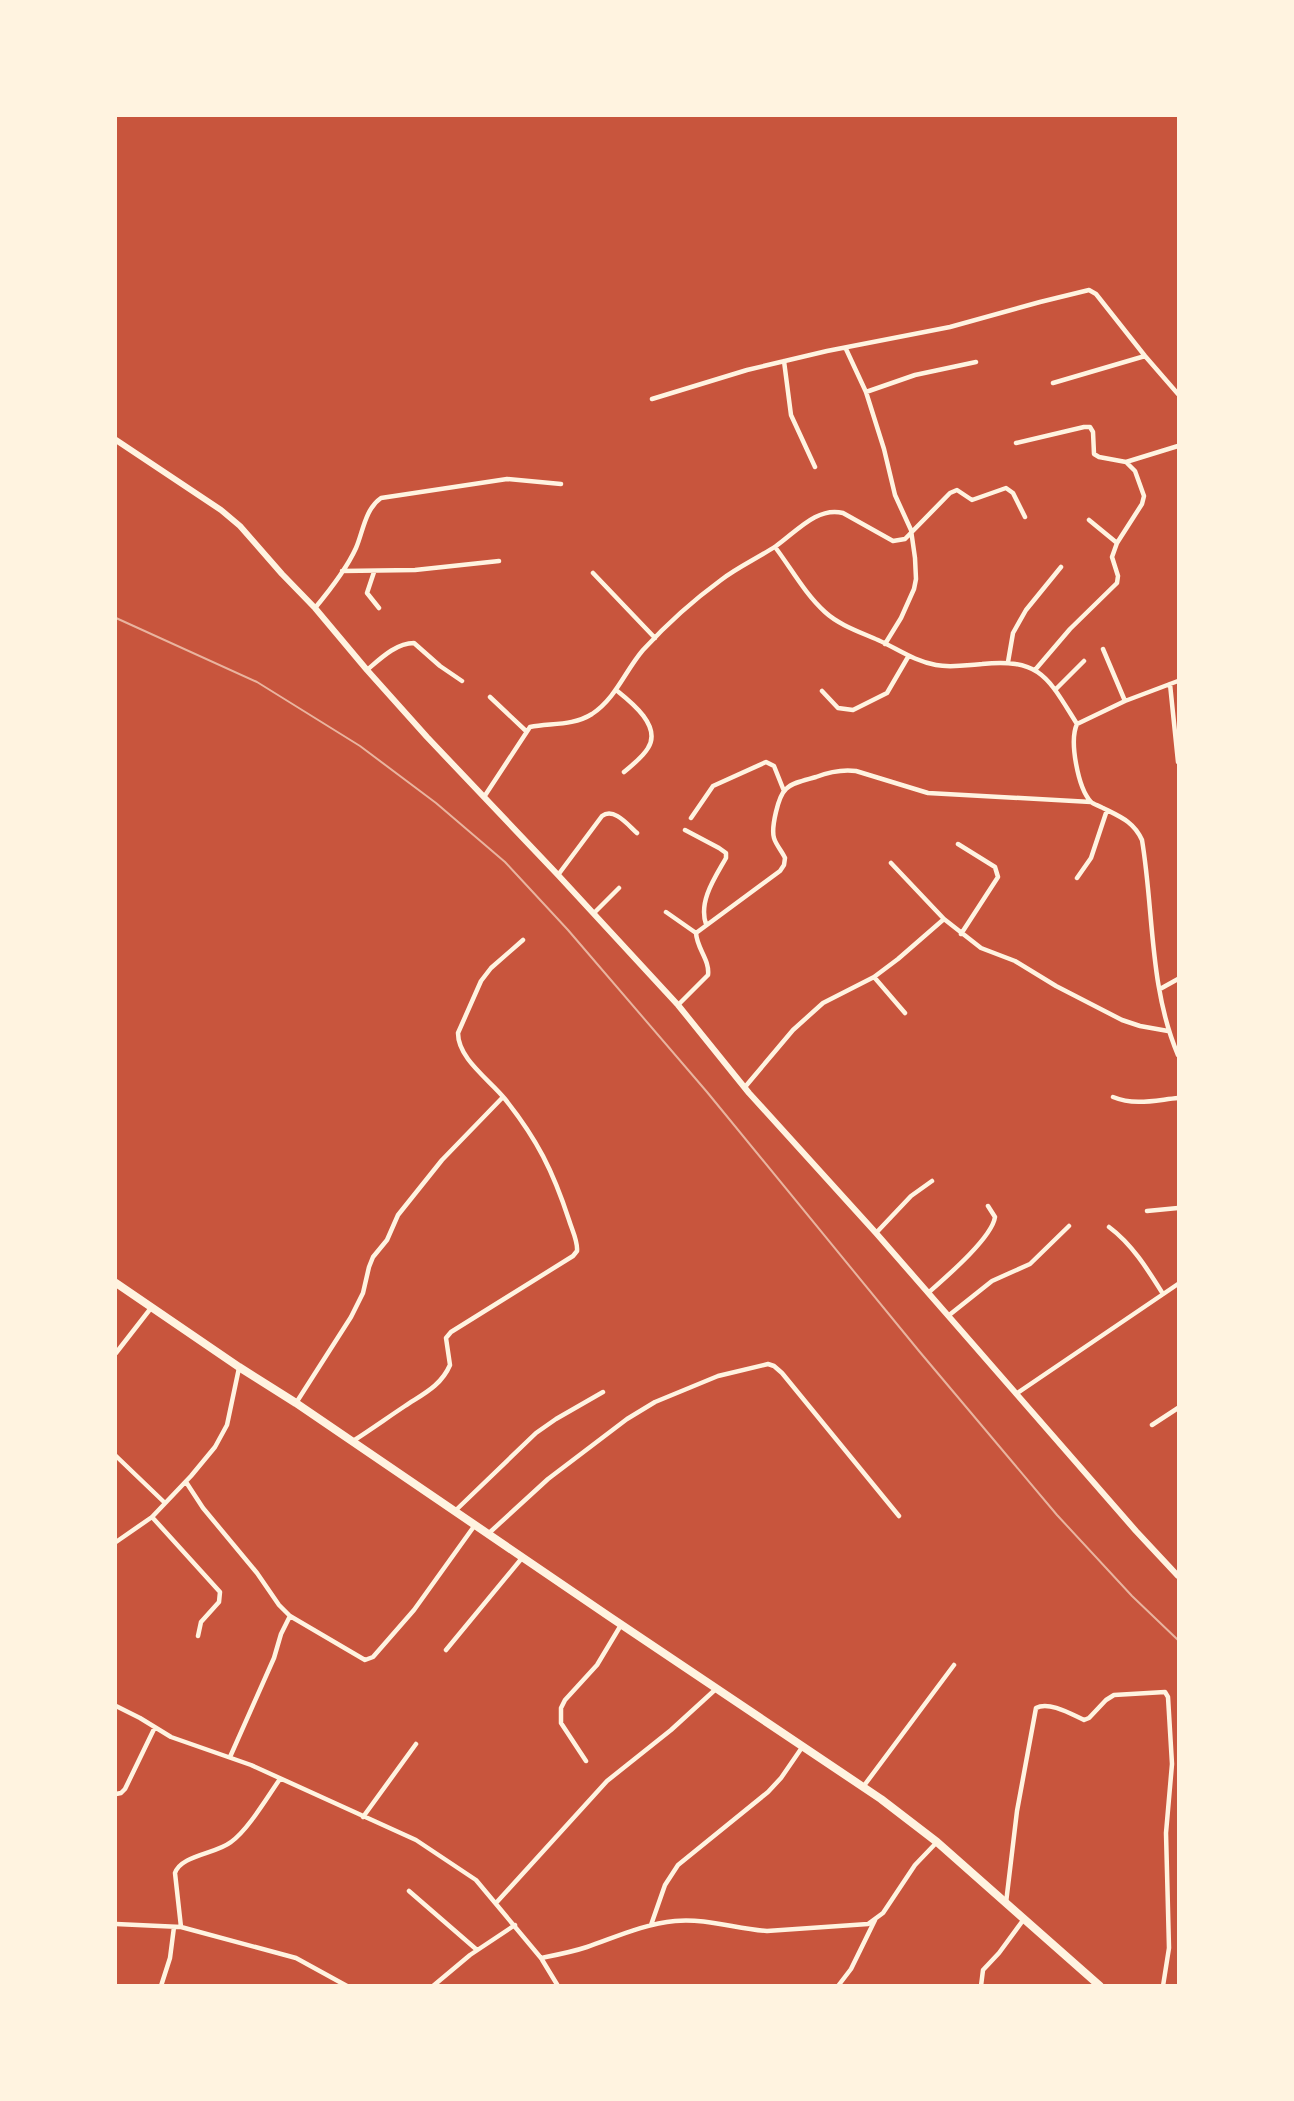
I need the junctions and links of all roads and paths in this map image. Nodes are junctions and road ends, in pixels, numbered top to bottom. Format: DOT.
graph roads {
  1 [pos="846,349"];
  2 [pos="1145,356"];
  3 [pos="784,361"];
  4 [pos="976,362"];
  5 [pos="1053,383"];
  6 [pos="866,392"];
  7 [pos="1179,394"];
  8 [pos="652,399"];
  9 [pos="116,440"];
  10 [pos="1016,443"];
  11 [pos="1179,446"];
  12 [pos="1126,462"];
  13 [pos="816,467"];
  14 [pos="561,484"];
  15 [pos="1025,517"];
  16 [pos="1089,520"];
  17 [pos="911,530"];
  18 [pos="1117,543"];
  19 [pos="775,547"];
  20 [pos="499,561"];
  21 [pos="1061,567"];
  22 [pos="342,571"];
  23 [pos="374,572"];
  24 [pos="593,573"];
  25 [pos="315,608"];
  26 [pos="379,608"];
  27 [pos="655,638"];
  28 [pos="885,644"];
  29 [pos="1103,649"];
  30 [pos="908,657"];
  31 [pos="1084,661"];
  32 [pos="1008,662"];
  33 [pos="367,670"];
  34 [pos="1035,670"];
  35 [pos="462,681"];
  36 [pos="1179,681"];
  37 [pos="1170,684"];
  38 [pos="616,690"];
  39 [pos="1055,690"];
  40 [pos="822,691"];
  41 [pos="490,697"];
  42 [pos="1125,701"];
  43 [pos="1077,724"];
  44 [pos="526,731"];
  45 [pos="1179,762"];
  46 [pos="624,772"];
  47 [pos="784,791"];
  48 [pos="484,797"];
  49 [pos="1091,802"];
  50 [pos="1107,810"];
  51 [pos="691,818"];
  52 [pos="685,830"];
  53 [pos="637,833"];
  54 [pos="958,844"];
  55 [pos="891,863"];
  56 [pos="558,875"];
  57 [pos="1077,878"];
  58 [pos="619,888"];
  59 [pos="666,912"];
  60 [pos="594,913"];
  61 [pos="944,918"];
  62 [pos="706,924"];
  63 [pos="696,933"];
  64 [pos="961,934"];
  65 [pos="523,940"];
  66 [pos="874,977"];
  67 [pos="1179,979"];
  68 [pos="1160,989"];
  69 [pos="678,1005"];
  70 [pos="905,1013"];
  71 [pos="1168,1031"];
  72 [pos="1179,1055"];
  73 [pos="745,1087"];
  74 [pos="503,1097"];
  75 [pos="1113,1097"];
  76 [pos="1179,1098"];
  77 [pos="932,1181"];
  78 [pos="988,1206"];
  79 [pos="1179,1208"];
  80 [pos="1147,1211"];
  81 [pos="1069,1226"];
  82 [pos="1109,1227"];
  83 [pos="876,1233"];
  84 [pos="116,1283"];
  85 [pos="1179,1284"];
  86 [pos="928,1293"];
  87 [pos="1163,1294"];
  88 [pos="151,1308"];
  89 [pos="948,1316"];
  90 [pos="116,1353"];
  91 [pos="239,1367"];
  92 [pos="603,1392"];
  93 [pos="1016,1394"];
  94 [pos="296,1402"];
  95 [pos="1179,1408"];
  96 [pos="1152,1425"];
  97 [pos="353,1441"];
  98 [pos="116,1456"];
  99 [pos="186,1482"];
  100 [pos="165,1503"];
  101 [pos="455,1511"];
  102 [pos="899,1516"];
  103 [pos="152,1517"];
  104 [pos="475,1525"];
  105 [pos="488,1534"];
  106 [pos="116,1542"];
  107 [pos="522,1558"];
  108 [pos="1179,1576"];
  109 [pos="290,1616"];
  110 [pos="621,1625"];
  111 [pos="198,1636"];
  112 [pos="446,1650"];
  113 [pos="954,1665"];
  114 [pos="717,1688"];
  115 [pos="116,1706"];
  116 [pos="155,1727"];
  117 [pos="416,1744"];
  118 [pos="803,1746"];
  119 [pos="230,1757"];
  120 [pos="586,1761"];
  121 [pos="280,1779"];
  122 [pos="863,1787"];
  123 [pos="116,1794"];
  124 [pos="363,1817"];
  125 [pos="936,1842"];
  126 [pos="409,1891"];
  127 [pos="496,1903"];
  128 [pos="1006,1903"];
  129 [pos="1024,1919"];
  130 [pos="875,1920"];
  131 [pos="116,1924"];
  132 [pos="515,1925"];
  133 [pos="651,1925"];
  134 [pos="174,1927"];
  135 [pos="181,1927"];
  136 [pos="477,1950"];
  137 [pos="542,1958"];
  138 [pos="161,1986"];
  139 [pos="347,1986"];
  140 [pos="433,1986"];
  141 [pos="558,1986"];
  142 [pos="838,1986"];
  143 [pos="981,1986"];
  144 [pos="1100,1986"];
  145 [pos="1163,1986"];
  1 -- 2 [label="street"];
  1 -- 3 [label="street"];
  1 -- 6 [label="street"];
  2 -- 5 [label="street"];
  2 -- 7 [label="street"];
  3 -- 8 [label="street"];
  3 -- 13 [label="street"];
  4 -- 6 [label="street"];
  6 -- 17 [label="street"];
  9 -- 25 [label="main road"];
  10 -- 12 [label="street"];
  11 -- 12 [label="street"];
  12 -- 18 [label="street"];
  14 -- 22 [label="street"];
  15 -- 17 [label="street"];
  16 -- 18 [label="street"];
  17 -- 19 [label="street"];
  17 -- 28 [label="street"];
  18 -- 34 [label="street"];
  19 -- 27 [label="street"];
  19 -- 28 [label="street"];
  20 -- 23 [label="street"];
  21 -- 32 [label="street"];
  22 -- 23 [label="street"];
  22 -- 25 [label="street"];
  23 -- 26 [label="street"];
  24 -- 27 [label="street"];
  25 -- 33 [label="main road"];
  27 -- 38 [label="street"];
  28 -- 30 [label="street"];
  29 -- 42 [label="street"];
  30 -- 32 [label="street"];
  30 -- 40 [label="street"];
  31 -- 39 [label="street"];
  32 -- 34 [label="street"];
  33 -- 35 [label="street"];
  33 -- 48 [label="main road"];
  34 -- 39 [label="street"];
  36 -- 37 [label="street"];
  37 -- 42 [label="street"];
  37 -- 45 [label="street"];
  38 -- 44 [label="street"];
  38 -- 46 [label="street"];
  39 -- 43 [label="street"];
  41 -- 44 [label="street"];
  42 -- 43 [label="street"];
  43 -- 49 [label="street"];
  44 -- 48 [label="street"];
  47 -- 49 [label="street"];
  47 -- 51 [label="street"];
  47 -- 62 [label="street"];
  48 -- 56 [label="main road"];
  49 -- 50 [label="street"];
  50 -- 57 [label="street"];
  50 -- 68 [label="street"];
  52 -- 62 [label="street"];
  53 -- 56 [label="street"];
  54 -- 64 [label="street"];
  55 -- 61 [label="street"];
  56 -- 60 [label="main road"];
  58 -- 60 [label="street"];
  59 -- 63 [label="street"];
  60 -- 69 [label="main road"];
  61 -- 64 [label="street"];
  61 -- 66 [label="street"];
  62 -- 63 [label="street"];
  63 -- 69 [label="street"];
  64 -- 71 [label="street"];
  65 -- 74 [label="street"];
  66 -- 70 [label="street"];
  66 -- 73 [label="street"];
  67 -- 68 [label="street"];
  68 -- 71 [label="street"];
  69 -- 73 [label="main road"];
  71 -- 72 [label="street"];
  73 -- 83 [label="main road"];
  74 -- 94 [label="street"];
  74 -- 97 [label="street"];
  75 -- 76 [label="street"];
  77 -- 83 [label="street"];
  78 -- 86 [label="street"];
  79 -- 80 [label="street"];
  81 -- 89 [label="street"];
  82 -- 87 [label="street"];
  83 -- 86 [label="main road"];
  84 -- 88 [label="highway"];
  85 -- 87 [label="street"];
  86 -- 89 [label="main road"];
  87 -- 93 [label="street"];
  88 -- 90 [label="street"];
  88 -- 91 [label="highway"];
  89 -- 93 [label="main road"];
  91 -- 94 [label="highway"];
  91 -- 99 [label="street"];
  92 -- 101 [label="street"];
  93 -- 108 [label="main road"];
  94 -- 97 [label="highway"];
  95 -- 96 [label="street"];
  97 -- 101 [label="highway"];
  98 -- 100 [label="street"];
  99 -- 100 [label="street"];
  99 -- 109 [label="street"];
  100 -- 103 [label="street"];
  101 -- 104 [label="highway"];
  102 -- 105 [label="street"];
  103 -- 106 [label="street"];
  103 -- 111 [label="street"];
  104 -- 105 [label="highway"];
  104 -- 109 [label="street"];
  105 -- 107 [label="highway"];
  107 -- 110 [label="highway"];
  107 -- 112 [label="street"];
  109 -- 119 [label="street"];
  110 -- 114 [label="highway"];
  110 -- 120 [label="street"];
  113 -- 122 [label="street"];
  114 -- 118 [label="highway"];
  114 -- 127 [label="street"];
  115 -- 116 [label="street"];
  116 -- 119 [label="street"];
  116 -- 123 [label="street"];
  117 -- 124 [label="street"];
  118 -- 122 [label="highway"];
  118 -- 133 [label="street"];
  119 -- 121 [label="street"];
  121 -- 124 [label="street"];
  121 -- 135 [label="street"];
  122 -- 125 [label="highway"];
  124 -- 127 [label="street"];
  125 -- 128 [label="highway"];
  125 -- 130 [label="street"];
  126 -- 136 [label="street"];
  127 -- 132 [label="street"];
  128 -- 129 [label="highway"];
  128 -- 145 [label="street"];
  129 -- 143 [label="street"];
  129 -- 144 [label="highway"];
  130 -- 133 [label="street"];
  130 -- 142 [label="street"];
  131 -- 134 [label="street"];
  132 -- 136 [label="street"];
  132 -- 137 [label="street"];
  133 -- 137 [label="street"];
  134 -- 135 [label="street"];
  134 -- 138 [label="street"];
  135 -- 139 [label="street"];
  136 -- 140 [label="street"];
  137 -- 141 [label="street"];
}
